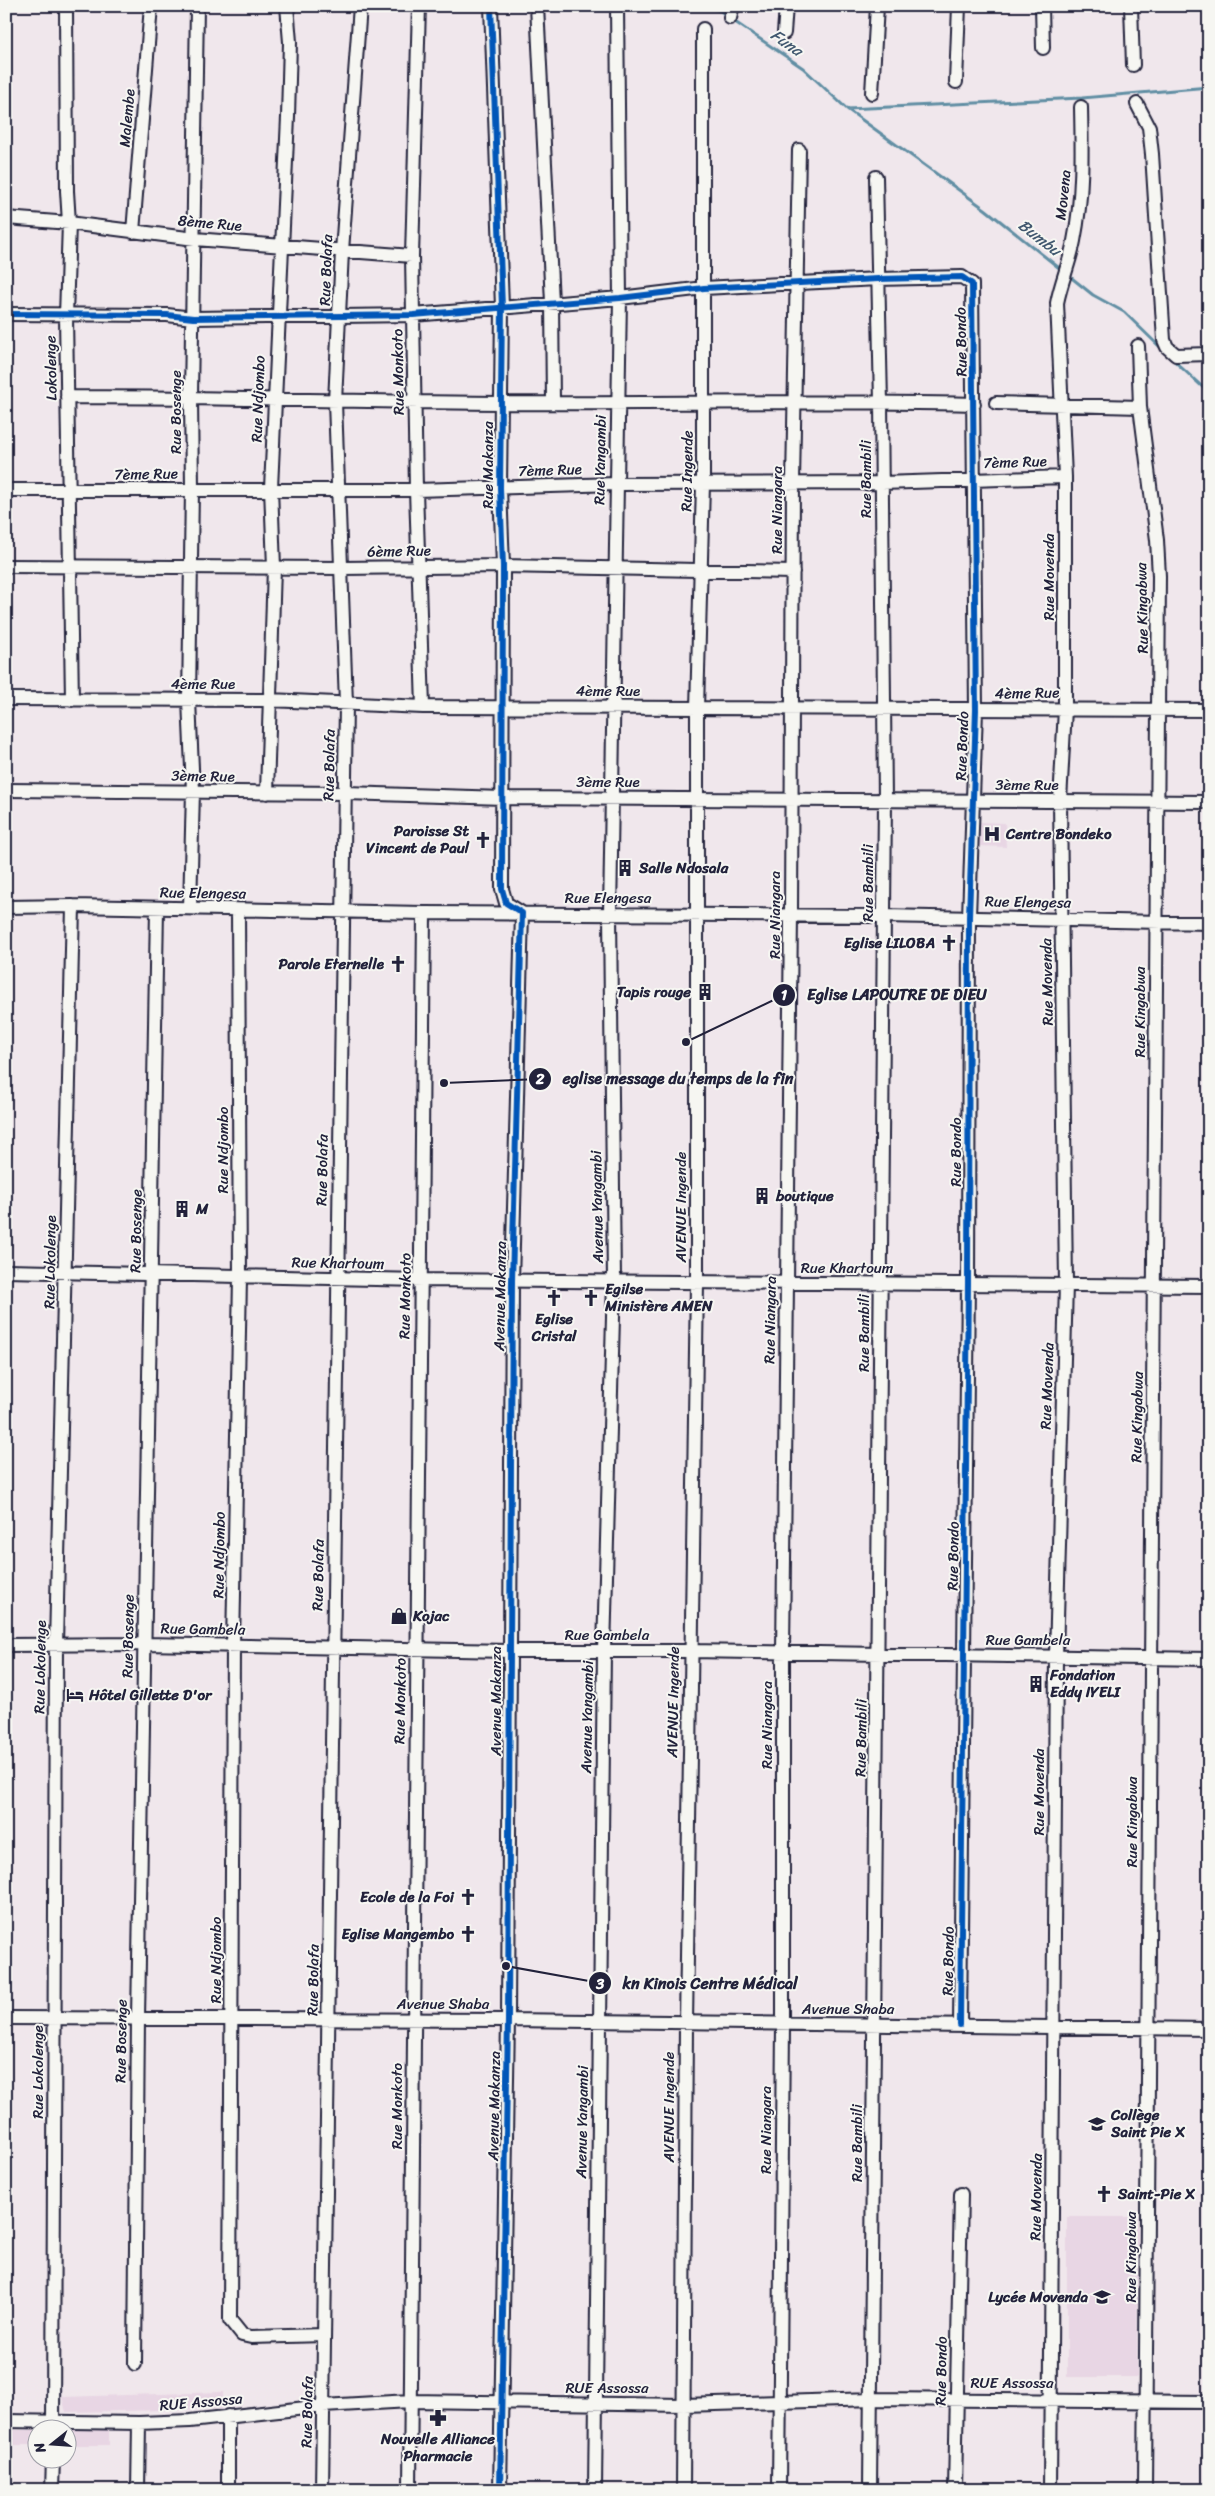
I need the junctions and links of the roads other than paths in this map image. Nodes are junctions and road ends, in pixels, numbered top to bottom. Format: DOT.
graph roads {
  1 [pos="66,6"];
  2 [pos="151,6"];
  3 [pos="197,6"];
  4 [pos="287,6"];
  5 [pos="360,6"];
  6 [pos="419,6"];
  7 [pos="491,6"];
  8 [pos="537,6"];
  9 [pos="786,6"];
  10 [pos="877,6"];
  11 [pos="959,6"];
  12 [pos="1042,6"];
  13 [pos="1131,6"];
  14 [pos="617,7"];
  15 [pos="703,29"];
  16 [pos="784,33"];
  17 [pos="1042,48"];
  18 [pos="1132,64"];
  19 [pos="956,82"];
  20 [pos="872,93"];
  21 [pos="1137,104"];
  22 [pos="1081,107"];
  23 [pos="799,150"];
  24 [pos="876,177"];
  25 [pos="6,218"];
  26 [pos="69,223"];
  27 [pos="133,232"];
  28 [pos="195,239"];
  29 [pos="281,245"];
  30 [pos="342,252"];
  31 [pos="412,256"];
  32 [pos="878,279"];
  33 [pos="795,284"];
  34 [pos="1060,284"];
  35 [pos="704,288"];
  36 [pos="620,298"];
  37 [pos="552,302"];
  38 [pos="502,307"];
  39 [pos="6,314"];
  40 [pos="340,315"];
  41 [pos="66,316"];
  42 [pos="277,316"];
  43 [pos="413,316"];
  44 [pos="193,318"];
  45 [pos="1138,346"];
  46 [pos="1209,354"];
  47 [pos="67,397"];
  48 [pos="191,397"];
  49 [pos="274,399"];
  50 [pos="415,401"];
  51 [pos="336,402"];
  52 [pos="553,402"];
  53 [pos="704,402"];
  54 [pos="881,402"];
  55 [pos="501,403"];
  56 [pos="618,403"];
  57 [pos="996,403"];
  58 [pos="794,404"];
  59 [pos="974,404"];
  60 [pos="1061,406"];
  61 [pos="1140,407"];
  62 [pos="1065,477"];
  63 [pos="973,480"];
  64 [pos="793,483"];
  65 [pos="882,483"];
  66 [pos="616,484"];
  67 [pos="703,484"];
  68 [pos="271,488"];
  69 [pos="500,488"];
  70 [pos="192,489"];
  71 [pos="337,489"];
  72 [pos="6,490"];
  73 [pos="416,490"];
  74 [pos="68,491"];
  75 [pos="6,566"];
  76 [pos="191,566"];
  77 [pos="418,566"];
  78 [pos="503,566"];
  79 [pos="69,567"];
  80 [pos="274,567"];
  81 [pos="343,568"];
  82 [pos="615,569"];
  83 [pos="700,569"];
  84 [pos="793,572"];
  85 [pos="6,699"];
  86 [pos="72,700"];
  87 [pos="189,700"];
  88 [pos="270,700"];
  89 [pos="346,703"];
  90 [pos="423,707"];
  91 [pos="501,707"];
  92 [pos="613,707"];
  93 [pos="697,709"];
  94 [pos="792,709"];
  95 [pos="1065,709"];
  96 [pos="884,710"];
  97 [pos="976,710"];
  98 [pos="1160,710"];
  99 [pos="1209,710"];
  100 [pos="6,790"];
  101 [pos="193,792"];
  102 [pos="267,793"];
  103 [pos="346,793"];
  104 [pos="503,798"];
  105 [pos="611,798"];
  106 [pos="698,800"];
  107 [pos="792,800"];
  108 [pos="885,800"];
  109 [pos="972,801"];
  110 [pos="1060,801"];
  111 [pos="1158,802"];
  112 [pos="1209,802"];
  113 [pos="72,906"];
  114 [pos="6,907"];
  115 [pos="190,908"];
  116 [pos="157,909"];
  117 [pos="238,910"];
  118 [pos="342,912"];
  119 [pos="424,913"];
  120 [pos="522,913"];
  121 [pos="697,914"];
  122 [pos="610,915"];
  123 [pos="791,916"];
  124 [pos="884,916"];
  125 [pos="969,917"];
  126 [pos="1062,919"];
  127 [pos="1156,921"];
  128 [pos="1209,923"];
  129 [pos="6,1271"];
  130 [pos="66,1272"];
  131 [pos="152,1274"];
  132 [pos="240,1278"];
  133 [pos="337,1279"];
  134 [pos="422,1280"];
  135 [pos="614,1280"];
  136 [pos="512,1281"];
  137 [pos="697,1283"];
  138 [pos="968,1283"];
  139 [pos="786,1284"];
  140 [pos="880,1284"];
  141 [pos="1066,1284"];
  142 [pos="1155,1284"];
  143 [pos="1209,1286"];
  144 [pos="6,1644"];
  145 [pos="144,1644"];
  146 [pos="56,1645"];
  147 [pos="233,1646"];
  148 [pos="333,1647"];
  149 [pos="417,1649"];
  150 [pos="509,1651"];
  151 [pos="604,1651"];
  152 [pos="690,1651"];
  153 [pos="783,1652"];
  154 [pos="878,1654"];
  155 [pos="964,1656"];
  156 [pos="1056,1657"];
  157 [pos="1150,1658"];
  158 [pos="1209,1659"];
  159 [pos="6,2018"];
  160 [pos="54,2018"];
  161 [pos="138,2018"];
  162 [pos="232,2019"];
  163 [pos="328,2020"];
  164 [pos="413,2020"];
  165 [pos="508,2020"];
  166 [pos="600,2022"];
  167 [pos="686,2024"];
  168 [pos="783,2025"];
  169 [pos="875,2025"];
  170 [pos="960,2025"];
  171 [pos="1054,2027"];
  172 [pos="1147,2029"];
  173 [pos="1209,2029"];
  174 [pos="961,2194"];
  175 [pos="324,2335"];
  176 [pos="135,2364"];
  177 [pos="872,2399"];
  178 [pos="1050,2399"];
  179 [pos="956,2400"];
  180 [pos="410,2401"];
  181 [pos="1146,2401"];
  182 [pos="781,2402"];
  183 [pos="1209,2402"];
  184 [pos="501,2403"];
  185 [pos="596,2404"];
  186 [pos="684,2405"];
  187 [pos="323,2406"];
  188 [pos="228,2416"];
  189 [pos="53,2418"];
  190 [pos="6,2421"];
  191 [pos="28,2423"];
  192 [pos="139,2423"];
  193 [pos="78,2424"];
  194 [pos="53,2468"];
  195 [pos="52,2490"];
  196 [pos="138,2490"];
  197 [pos="228,2490"];
  198 [pos="322,2490"];
  199 [pos="410,2490"];
  200 [pos="500,2490"];
  201 [pos="595,2490"];
  202 [pos="683,2490"];
  203 [pos="779,2490"];
  204 [pos="870,2490"];
  205 [pos="955,2490"];
  206 [pos="1050,2490"];
  207 [pos="1145,2490"];
  1 -- 26 [label="street, Lokolenge"];
  2 -- 27 [label="street, Malembe"];
  3 -- 28 [label="street, Rue Bosenge"];
  4 -- 29 [label="street, Rue Ndjombo"];
  5 -- 30 [label="street, Rue Bolafa"];
  6 -- 31 [label="street, Rue Monkoto"];
  7 -- 38 [label="street, Rue Makanza"];
  8 -- 37 [label="street"];
  9 -- 16 [label="street"];
  10 -- 20 [label="street"];
  11 -- 19 [label="street"];
  12 -- 17 [label="street"];
  13 -- 18 [label="street"];
  14 -- 36 [label="street, Rue Yangambi"];
  15 -- 35 [label="street, Rue Ingende"];
  21 -- 46 [label="street"];
  22 -- 34 [label="street, Movena"];
  23 -- 33 [label="street, Rue Niangara"];
  24 -- 32 [label="street, Rue Bambili"];
  25 -- 26 [label="street, 8ème Rue"];
  26 -- 27 [label="street, 8ème Rue"];
  26 -- 41 [label="street, Lokolenge"];
  27 -- 28 [label="street, 8ème Rue"];
  28 -- 29 [label="street, 8ème Rue"];
  28 -- 44 [label="street, Rue Bosenge"];
  29 -- 30 [label="street, 8ème Rue"];
  29 -- 42 [label="street, Rue Ndjombo"];
  30 -- 31 [label="street, 8ème Rue"];
  30 -- 40 [label="street, Rue Bolafa"];
  31 -- 43 [label="street, Rue Monkoto"];
  32 -- 33 [label="street"];
  32 -- 54 [label="street, Rue Bambili"];
  32 -- 59 [label="street, Rue Bondo"];
  33 -- 35 [label="street"];
  33 -- 58 [label="street, Rue Niangara"];
  34 -- 60 [label="street, Rue Movenda"];
  35 -- 36 [label="street"];
  35 -- 53 [label="street, Rue Ingende"];
  36 -- 37 [label="street"];
  36 -- 56 [label="street, Rue Yangambi"];
  37 -- 38 [label="street"];
  37 -- 52 [label="street"];
  38 -- 43 [label="street"];
  38 -- 55 [label="street, Rue Makanza"];
  39 -- 41 [label="street"];
  40 -- 42 [label="street"];
  40 -- 43 [label="street"];
  40 -- 51 [label="street, Rue Bolafa"];
  41 -- 44 [label="street"];
  41 -- 47 [label="street, Lokolenge"];
  42 -- 44 [label="street"];
  42 -- 49 [label="street, Rue Ndjombo"];
  43 -- 50 [label="street, Rue Monkoto"];
  44 -- 48 [label="street, Rue Bosenge"];
  45 -- 61 [label="street, Rue Kingabwa"];
  47 -- 48 [label="street"];
  47 -- 74 [label="street, Lokolenge"];
  48 -- 49 [label="street"];
  48 -- 70 [label="street, Rue Bosenge"];
  49 -- 51 [label="street"];
  49 -- 68 [label="street, Rue Ndjombo"];
  50 -- 51 [label="street"];
  50 -- 55 [label="street"];
  50 -- 73 [label="street, Rue Monkoto"];
  51 -- 71 [label="street, Rue Bolafa"];
  52 -- 55 [label="street"];
  52 -- 56 [label="street"];
  53 -- 56 [label="street"];
  53 -- 58 [label="street"];
  53 -- 67 [label="street, Rue Ingende"];
  54 -- 58 [label="street"];
  54 -- 59 [label="street"];
  54 -- 65 [label="street, Rue Bambili"];
  55 -- 69 [label="street, Rue Makanza"];
  56 -- 66 [label="street, Rue Yangambi"];
  57 -- 60 [label="street"];
  58 -- 64 [label="street, Rue Niangara"];
  59 -- 63 [label="street, Rue Bondo"];
  60 -- 61 [label="street"];
  60 -- 62 [label="street, Rue Movenda"];
  61 -- 98 [label="street, Rue Kingabwa"];
  62 -- 63 [label="street, 7ème Rue"];
  62 -- 95 [label="street, Rue Movenda"];
  63 -- 65 [label="street, 7ème Rue"];
  63 -- 97 [label="street, Rue Bondo"];
  64 -- 65 [label="street, 7ème Rue"];
  64 -- 67 [label="street, 7ème Rue"];
  64 -- 84 [label="street, Rue Niangara"];
  65 -- 96 [label="street, Rue Bambili"];
  66 -- 67 [label="street, 7ème Rue"];
  66 -- 69 [label="street, 7ème Rue"];
  66 -- 82 [label="street, Rue Yangambi"];
  67 -- 83 [label="street, Rue Ingende"];
  68 -- 70 [label="street, 7ème Rue"];
  68 -- 71 [label="street, 7ème Rue"];
  68 -- 80 [label="street, Rue Ndjombo"];
  69 -- 73 [label="street, 7ème Rue"];
  69 -- 78 [label="street, Rue Makanza"];
  70 -- 74 [label="street, 7ème Rue"];
  70 -- 76 [label="street, Rue Bosenge"];
  71 -- 73 [label="street, 7ème Rue"];
  71 -- 81 [label="street, Rue Bolafa"];
  72 -- 74 [label="street, 7ème Rue"];
  73 -- 77 [label="street, Rue Monkoto"];
  74 -- 79 [label="street, Lokolenge"];
  75 -- 79 [label="street, 6ème Rue"];
  76 -- 79 [label="street, 6ème Rue"];
  76 -- 80 [label="street, 6ème Rue"];
  76 -- 87 [label="street, Rue Bosenge"];
  77 -- 78 [label="street, 6ème Rue"];
  77 -- 81 [label="street, 6ème Rue"];
  77 -- 90 [label="street, Rue Monkoto"];
  78 -- 82 [label="street, 6ème Rue"];
  78 -- 91 [label="street, Rue Makanza"];
  79 -- 86 [label="street, Lokolenge"];
  80 -- 81 [label="street, 6ème Rue"];
  80 -- 88 [label="street, Rue Ndjombo"];
  81 -- 89 [label="street, Rue Bolafa"];
  82 -- 83 [label="street, 6ème Rue"];
  82 -- 92 [label="street, Rue Yangambi"];
  83 -- 84 [label="street, 6ème Rue"];
  83 -- 93 [label="street, Rue Ingende"];
  84 -- 94 [label="street, Rue Niangara"];
  85 -- 86 [label="street, 4ème Rue"];
  86 -- 87 [label="street, 4ème Rue"];
  87 -- 88 [label="street, 4ème Rue"];
  87 -- 101 [label="street, Rue Bosenge"];
  88 -- 89 [label="street, 4ème Rue"];
  88 -- 102 [label="street, Rue Ndjombo"];
  89 -- 90 [label="street, 4ème Rue"];
  89 -- 103 [label="street, Rue Bolafa"];
  90 -- 91 [label="street, 4ème Rue"];
  91 -- 92 [label="street, 4ème Rue"];
  91 -- 104 [label="street, Rue Makanza"];
  92 -- 93 [label="street, 4ème Rue"];
  92 -- 105 [label="street, Rue Yangambi"];
  93 -- 94 [label="street, 4ème Rue"];
  93 -- 106 [label="street, Rue Ingende"];
  94 -- 96 [label="street, 4ème Rue"];
  94 -- 107 [label="street, Rue Niangara"];
  95 -- 97 [label="street, 4ème Rue"];
  95 -- 98 [label="street, 4ème Rue"];
  95 -- 110 [label="street, Rue Movenda"];
  96 -- 97 [label="street, 4ème Rue"];
  96 -- 108 [label="street, Rue Bambili"];
  97 -- 109 [label="street, Rue Bondo"];
  98 -- 99 [label="street, 4ème Rue"];
  98 -- 111 [label="street, Rue Kingabwa"];
  100 -- 101 [label="street, 3ème Rue"];
  101 -- 102 [label="street, 3ème Rue"];
  101 -- 115 [label="street, Rue Bosenge"];
  102 -- 103 [label="street, 3ème Rue"];
  103 -- 104 [label="street, 3ème Rue"];
  103 -- 118 [label="street, Rue Bolafa"];
  104 -- 105 [label="street, 3ème Rue"];
  104 -- 120 [label="street, Rue Makanza"];
  105 -- 106 [label="street, 3ème Rue"];
  105 -- 122 [label="street, Rue Yangambi"];
  106 -- 107 [label="street, 3ème Rue"];
  106 -- 121 [label="street, Rue Ingende"];
  107 -- 108 [label="street, 3ème Rue"];
  107 -- 123 [label="street, Rue Niangara"];
  108 -- 109 [label="street, 3ème Rue"];
  108 -- 124 [label="street, Rue Bambili"];
  109 -- 110 [label="street, 3ème Rue"];
  109 -- 125 [label="street, Rue Bondo"];
  110 -- 111 [label="street, 3ème Rue"];
  110 -- 126 [label="street, Rue Movenda"];
  111 -- 112 [label="street, 3ème Rue"];
  111 -- 127 [label="street, Rue Kingabwa"];
  113 -- 114 [label="street, Rue Elengesa"];
  113 -- 116 [label="street, Rue Elengesa"];
  113 -- 130 [label="street, Rue Lokolenge"];
  115 -- 116 [label="street, Rue Elengesa"];
  115 -- 117 [label="street, Rue Elengesa"];
  116 -- 131 [label="street, Rue Bosenge"];
  117 -- 118 [label="street, Rue Elengesa"];
  117 -- 132 [label="street, Rue Ndjombo"];
  118 -- 119 [label="street, Rue Elengesa"];
  118 -- 133 [label="street, Rue Bolafa"];
  119 -- 120 [label="street, Rue Elengesa"];
  119 -- 134 [label="street, Rue Monkoto"];
  120 -- 122 [label="street, Rue Elengesa"];
  120 -- 136 [label="street, Avenue Makanza"];
  121 -- 122 [label="street, Rue Elengesa"];
  121 -- 123 [label="street, Rue Elengesa"];
  121 -- 137 [label="street, AVENUE Ingende"];
  122 -- 135 [label="street, Avenue Yangambi"];
  123 -- 124 [label="street, Rue Elengesa"];
  123 -- 139 [label="street, Rue Niangara"];
  124 -- 125 [label="street, Rue Elengesa"];
  124 -- 140 [label="street, Rue Bambili"];
  125 -- 126 [label="street, Rue Elengesa"];
  125 -- 138 [label="street, Rue Bondo"];
  126 -- 127 [label="street, Rue Elengesa"];
  126 -- 141 [label="street, Rue Movenda"];
  127 -- 128 [label="street, Rue Elengesa"];
  127 -- 142 [label="street, Rue Kingabwa"];
  129 -- 130 [label="street, Rue Khartoum"];
  130 -- 131 [label="street, Rue Khartoum"];
  130 -- 146 [label="street, Rue Lokolenge"];
  131 -- 132 [label="street, Rue Khartoum"];
  131 -- 145 [label="street, Rue Bosenge"];
  132 -- 133 [label="street, Rue Khartoum"];
  132 -- 147 [label="street, Rue Ndjombo"];
  133 -- 134 [label="street, Rue Khartoum"];
  133 -- 148 [label="street, Rue Bolafa"];
  134 -- 136 [label="street, Rue Khartoum"];
  134 -- 149 [label="street, Rue Monkoto"];
  135 -- 136 [label="street, Rue Khartoum"];
  135 -- 137 [label="street, Rue Khartoum"];
  135 -- 151 [label="street, Avenue Yangambi"];
  136 -- 150 [label="street, Avenue Makanza"];
  137 -- 139 [label="street, Rue Khartoum"];
  137 -- 152 [label="street, AVENUE Ingende"];
  138 -- 140 [label="street, Rue Khartoum"];
  138 -- 141 [label="street, Rue Khartoum"];
  138 -- 155 [label="street, Rue Bondo"];
  139 -- 140 [label="street, Rue Khartoum"];
  139 -- 153 [label="street, Rue Niangara"];
  140 -- 154 [label="street, Rue Bambili"];
  141 -- 142 [label="street, Rue Khartoum"];
  141 -- 156 [label="street, Rue Movenda"];
  142 -- 143 [label="street, Rue Khartoum"];
  142 -- 157 [label="street, Rue Kingabwa"];
  144 -- 146 [label="street, Rue Gambela"];
  145 -- 146 [label="street, Rue Gambela"];
  145 -- 147 [label="street, Rue Gambela"];
  145 -- 161 [label="street, Rue Bosenge"];
  146 -- 160 [label="street, Rue Lokolenge"];
  147 -- 148 [label="street, Rue Gambela"];
  147 -- 162 [label="street, Rue Ndjombo"];
  148 -- 149 [label="street, Rue Gambela"];
  148 -- 163 [label="street, Rue Bolafa"];
  149 -- 150 [label="street, Rue Gambela"];
  149 -- 164 [label="street, Rue Monkoto"];
  150 -- 151 [label="street, Rue Gambela"];
  150 -- 165 [label="street, Avenue Makanza"];
  151 -- 152 [label="street, Rue Gambela"];
  151 -- 166 [label="street, Avenue Yangambi"];
  152 -- 153 [label="street, Rue Gambela"];
  152 -- 167 [label="street, AVENUE Ingende"];
  153 -- 154 [label="street, Rue Gambela"];
  153 -- 168 [label="street, Rue Niangara"];
  154 -- 155 [label="street, Rue Gambela"];
  154 -- 169 [label="street, Rue Bambili"];
  155 -- 156 [label="street, Rue Gambela"];
  155 -- 170 [label="street, Rue Bondo"];
  156 -- 157 [label="street, Rue Gambela"];
  156 -- 171 [label="street, Rue Movenda"];
  157 -- 158 [label="street, Rue Gambela"];
  157 -- 172 [label="street, Rue Kingabwa"];
  159 -- 160 [label="street, Avenue Shaba"];
  160 -- 161 [label="street, Avenue Shaba"];
  160 -- 189 [label="street, Rue Lokolenge"];
  161 -- 162 [label="street, Avenue Shaba"];
  161 -- 176 [label="street, Rue Bosenge"];
  162 -- 163 [label="street, Avenue Shaba"];
  162 -- 175 [label="street, Rue Ndjombo"];
  163 -- 164 [label="street, Avenue Shaba"];
  163 -- 175 [label="street, Rue Bolafa"];
  164 -- 165 [label="street, Avenue Shaba"];
  164 -- 180 [label="street, Rue Monkoto"];
  165 -- 166 [label="street, Avenue Shaba"];
  165 -- 184 [label="street, Avenue Makanza"];
  166 -- 167 [label="street, Avenue Shaba"];
  166 -- 185 [label="street, Avenue Yangambi"];
  167 -- 168 [label="street, Avenue Shaba"];
  167 -- 186 [label="street, AVENUE Ingende"];
  168 -- 169 [label="street, Avenue Shaba"];
  168 -- 182 [label="street, Rue Niangara"];
  169 -- 170 [label="street, Avenue Shaba"];
  169 -- 177 [label="street, Rue Bambili"];
  170 -- 171 [label="street, Avenue Shaba"];
  171 -- 172 [label="street, Avenue Shaba"];
  171 -- 178 [label="street, Rue Movenda"];
  172 -- 173 [label="street, Avenue Shaba"];
  172 -- 181 [label="street, Rue Kingabwa"];
  174 -- 179 [label="street, Rue Bondo"];
  175 -- 187 [label="street, Rue Bolafa"];
  177 -- 179 [label="street, RUE Assossa"];
  177 -- 182 [label="street, RUE Assossa"];
  177 -- 204 [label="street, Rue Bambili"];
  178 -- 179 [label="street, RUE Assossa"];
  178 -- 181 [label="street, RUE Assossa"];
  178 -- 206 [label="street, Rue Movenda"];
  179 -- 205 [label="street, Rue Bondo"];
  180 -- 184 [label="street, RUE Assossa"];
  180 -- 187 [label="street, RUE Assossa"];
  180 -- 199 [label="street, Rue Monkoto"];
  181 -- 183 [label="street, RUE Assossa"];
  181 -- 207 [label="street, Rue Kingabwa"];
  182 -- 186 [label="street, RUE Assossa"];
  182 -- 203 [label="street, Rue Niangara"];
  184 -- 185 [label="street, RUE Assossa"];
  184 -- 200 [label="street, Avenue Makanza"];
  185 -- 186 [label="street, RUE Assossa"];
  185 -- 201 [label="street, Avenue Yangambi"];
  186 -- 202 [label="street, AVENUE Ingende"];
  187 -- 188 [label="street, RUE Assossa"];
  187 -- 198 [label="street, Rue Bolafa"];
  188 -- 192 [label="street, RUE Assossa"];
  188 -- 197 [label="street"];
  190 -- 191 [label="street, RUE Assossa"];
  192 -- 193 [label="street, RUE Assossa"];
  192 -- 196 [label="street"];
  194 -- 195 [label="street"];
}
